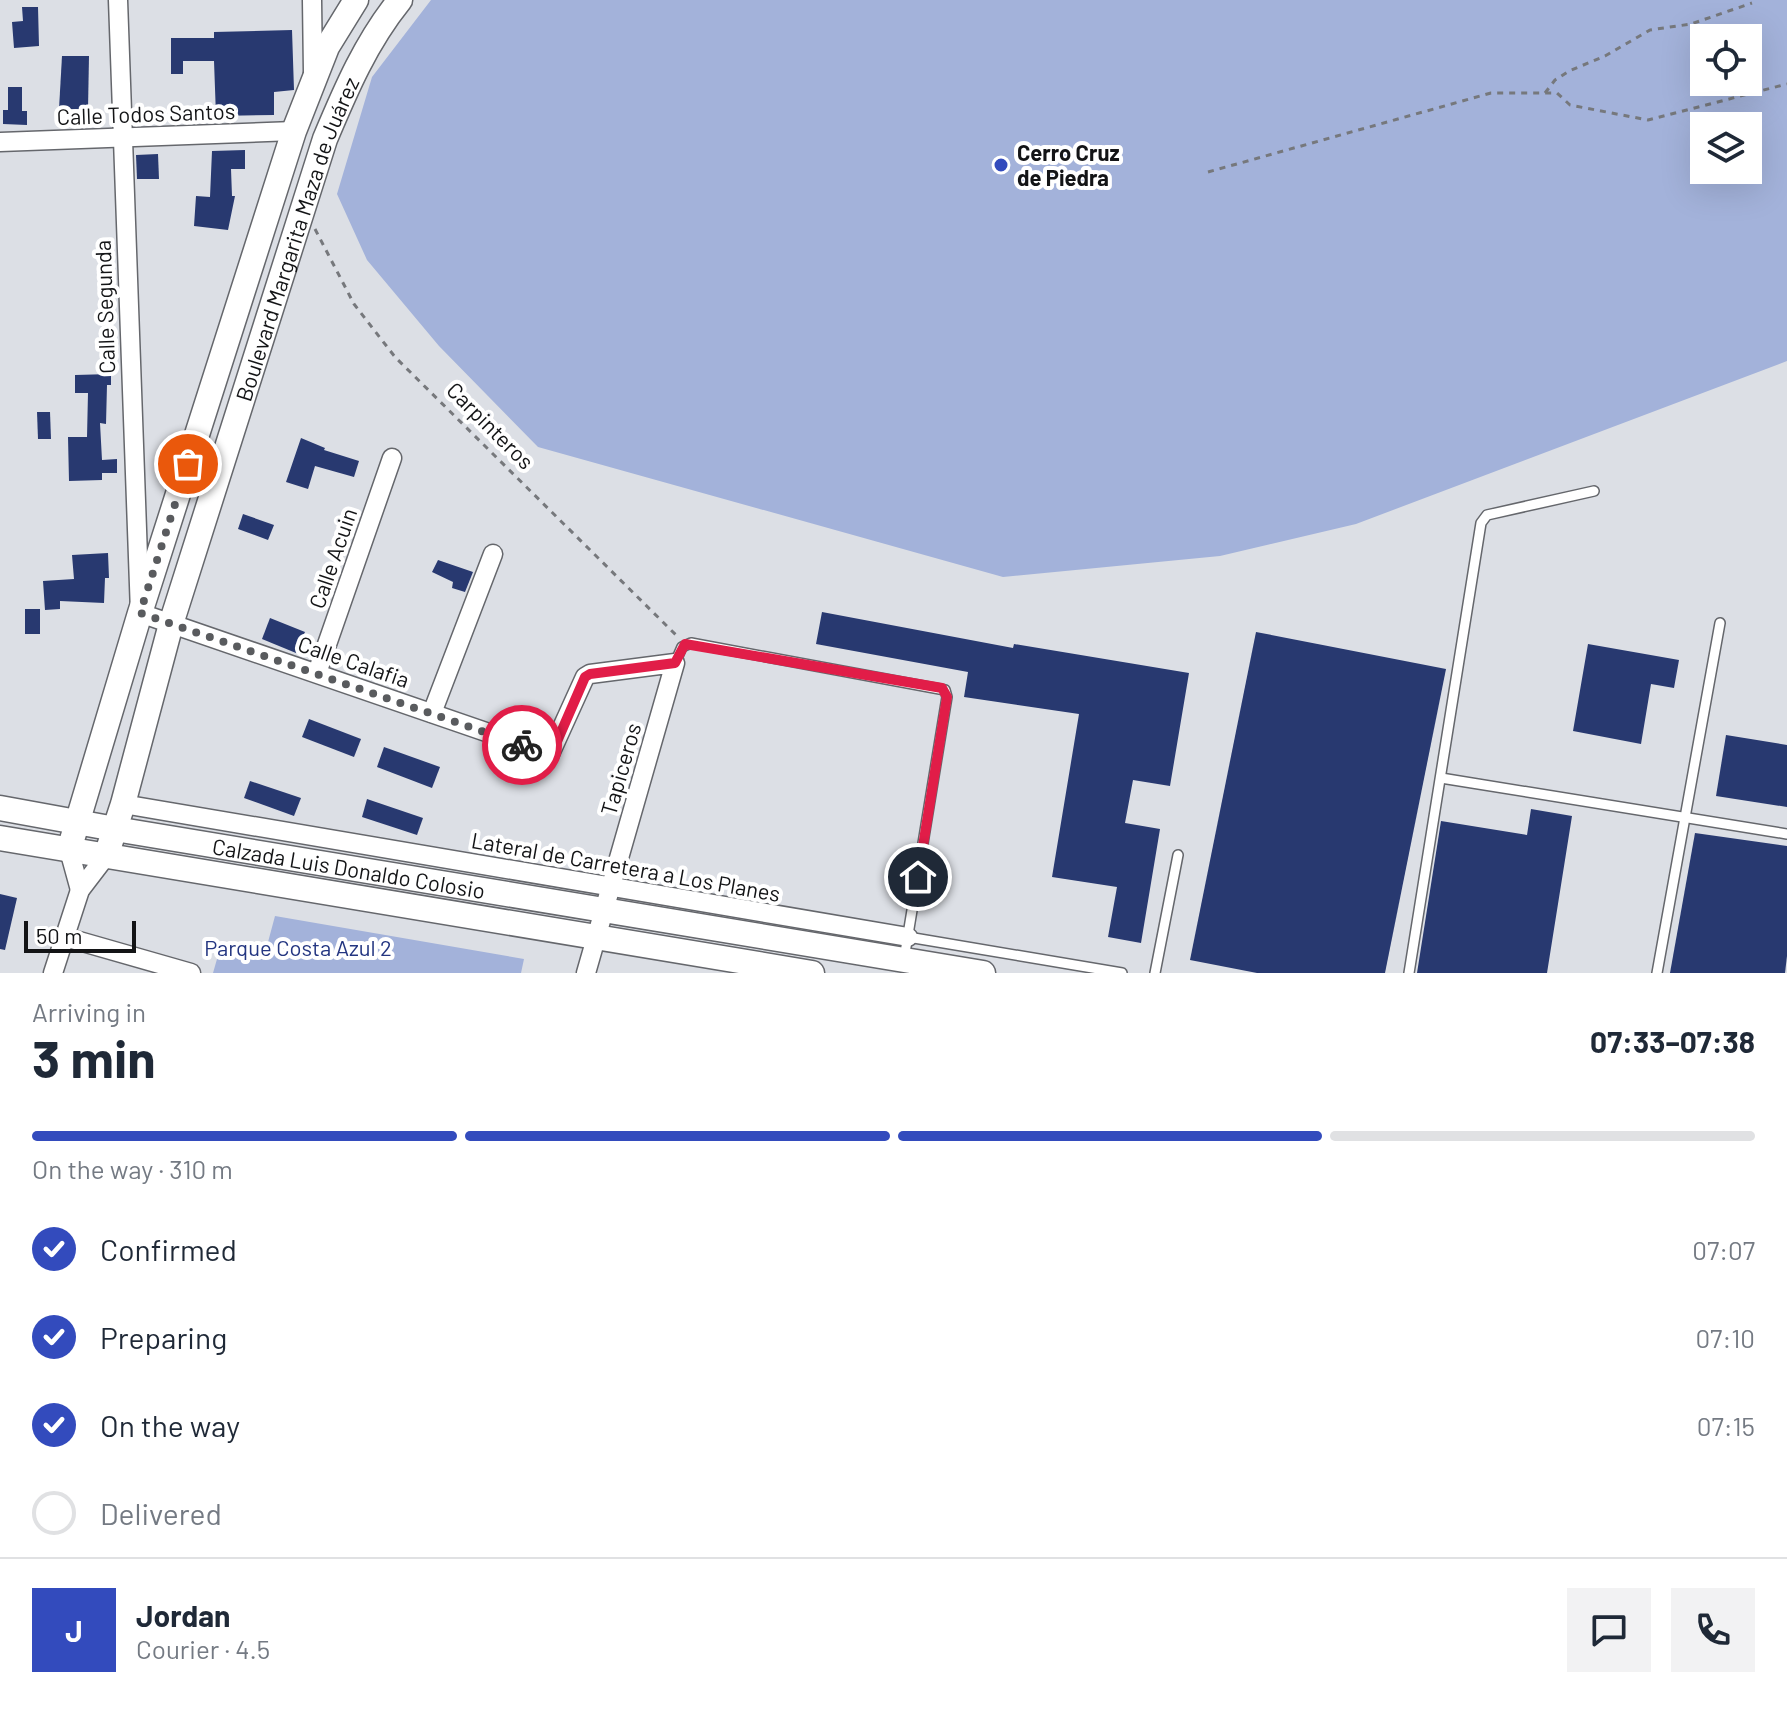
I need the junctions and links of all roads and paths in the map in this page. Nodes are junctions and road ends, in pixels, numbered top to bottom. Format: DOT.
graph roads {
  1 [pos="118,0"];
  2 [pos="312,0"];
  3 [pos="356,0"];
  4 [pos="400,0"];
  5 [pos="1752,3"];
  6 [pos="313,81"];
  7 [pos="1787,84"];
  8 [pos="1545,93"];
  9 [pos="294,131"];
  10 [pos="121,138"];
  11 [pos="0,142"];
  12 [pos="1208,172"];
  13 [pos="305,208"];
  14 [pos="392,458"];
  15 [pos="1594,491"];
  16 [pos="493,554"];
  17 [pos="140,613"];
  18 [pos="1720,623"];
  19 [pos="171,624"];
  20 [pos="685,644"];
  21 [pos="675,663"];
  22 [pos="317,673"];
  23 [pos="432,713"];
  24 [pos="1441,778"];
  25 [pos="123,804"];
  26 [pos="0,808"];
  27 [pos="1685,817"];
  28 [pos="77,821"];
  29 [pos="115,829"];
  30 [pos="1787,834"];
  31 [pos="0,838"];
  32 [pos="69,850"];
  33 [pos="1178,855"];
  34 [pos="106,856"];
  35 [pos="80,890"];
  36 [pos="608,899"];
  37 [pos="65,937"];
  38 [pos="596,938"];
  39 [pos="906,948"];
  40 [pos="53,973"];
  41 [pos="191,973"];
  42 [pos="586,973"];
  43 [pos="812,973"];
  44 [pos="983,973"];
  45 [pos="1122,973"];
  46 [pos="1155,973"];
  47 [pos="1409,973"];
  48 [pos="1657,973"];
  1 -- 10 [label="street, Calle Segunda"];
  2 -- 6 [label="street"];
  3 -- 6 [label="main road, Boulevard Margarita Maza de Juárez"];
  4 -- 13 [label="main road, Boulevard Margarita Maza de Juárez"];
  5 -- 8 [label="path"];
  6 -- 9 [label="main road, Boulevard Margarita Maza de Juárez"];
  7 -- 8 [label="path"];
  8 -- 12 [label="path"];
  9 -- 10 [label="street, Calle Todos Santos"];
  9 -- 17 [label="main road, Boulevard Margarita Maza de Juárez"];
  10 -- 11 [label="street, Calle Todos Santos"];
  10 -- 17 [label="street, Calle Segunda"];
  13 -- 19 [label="main road, Boulevard Margarita Maza de Juárez"];
  13 -- 20 [label="path, Carpinteros"];
  14 -- 22 [label="street, Calle Acuin"];
  15 -- 24 [label="lane"];
  16 -- 23 [label="street"];
  17 -- 19 [label="street, Calle Calafia"];
  17 -- 28 [label="main road, Boulevard Margarita Maza de Juárez"];
  18 -- 27 [label="lane"];
  19 -- 22 [label="street, Calle Calafia"];
  19 -- 25 [label="main road, Boulevard Margarita Maza de Juárez"];
  20 -- 21 [label="lane"];
  20 -- 39 [label="lane"];
  21 -- 23 [label="street, Calle Calafia"];
  21 -- 36 [label="street, Tapiceros"];
  22 -- 23 [label="street, Calle Calafia"];
  24 -- 27 [label="lane"];
  24 -- 47 [label="lane"];
  25 -- 29 [label="main road, Boulevard Margarita Maza de Juárez"];
  25 -- 36 [label="street, Lateral de Carretera a Los Planes"];
  26 -- 28 [label="main road, Calzada Luis Donaldo Colosio"];
  27 -- 30 [label="lane"];
  27 -- 48 [label="lane"];
  28 -- 29 [label="main road, Calzada Luis Donaldo Colosio"];
  28 -- 32 [label="main road, Boulevard Margarita Maza de Juárez"];
  29 -- 34 [label="main road, Boulevard Margarita Maza de Juárez"];
  29 -- 36 [label="main road, Calzada Luis Donaldo Colosio"];
  31 -- 32 [label="main road, Calzada Luis Donaldo Colosio"];
  32 -- 34 [label="main road, Calzada Luis Donaldo Colosio"];
  32 -- 35 [label="street"];
  33 -- 46 [label="lane"];
  34 -- 35 [label="street"];
  34 -- 38 [label="main road, Calzada Luis Donaldo Colosio"];
  35 -- 37 [label="street"];
  36 -- 38 [label="street, Tapiceros"];
  36 -- 39 [label="street, Lateral de Carretera a Los Planes"];
  36 -- 39 [label="main road, Calzada Luis Donaldo Colosio"];
  37 -- 40 [label="street"];
  37 -- 41 [label="street"];
  38 -- 42 [label="street, Tapiceros"];
  38 -- 43 [label="main road, Calzada Luis Donaldo Colosio"];
  39 -- 44 [label="main road, Calzada Luis Donaldo Colosio"];
  39 -- 45 [label="lane, Lateral de Carretera a Los Planes"];
}
